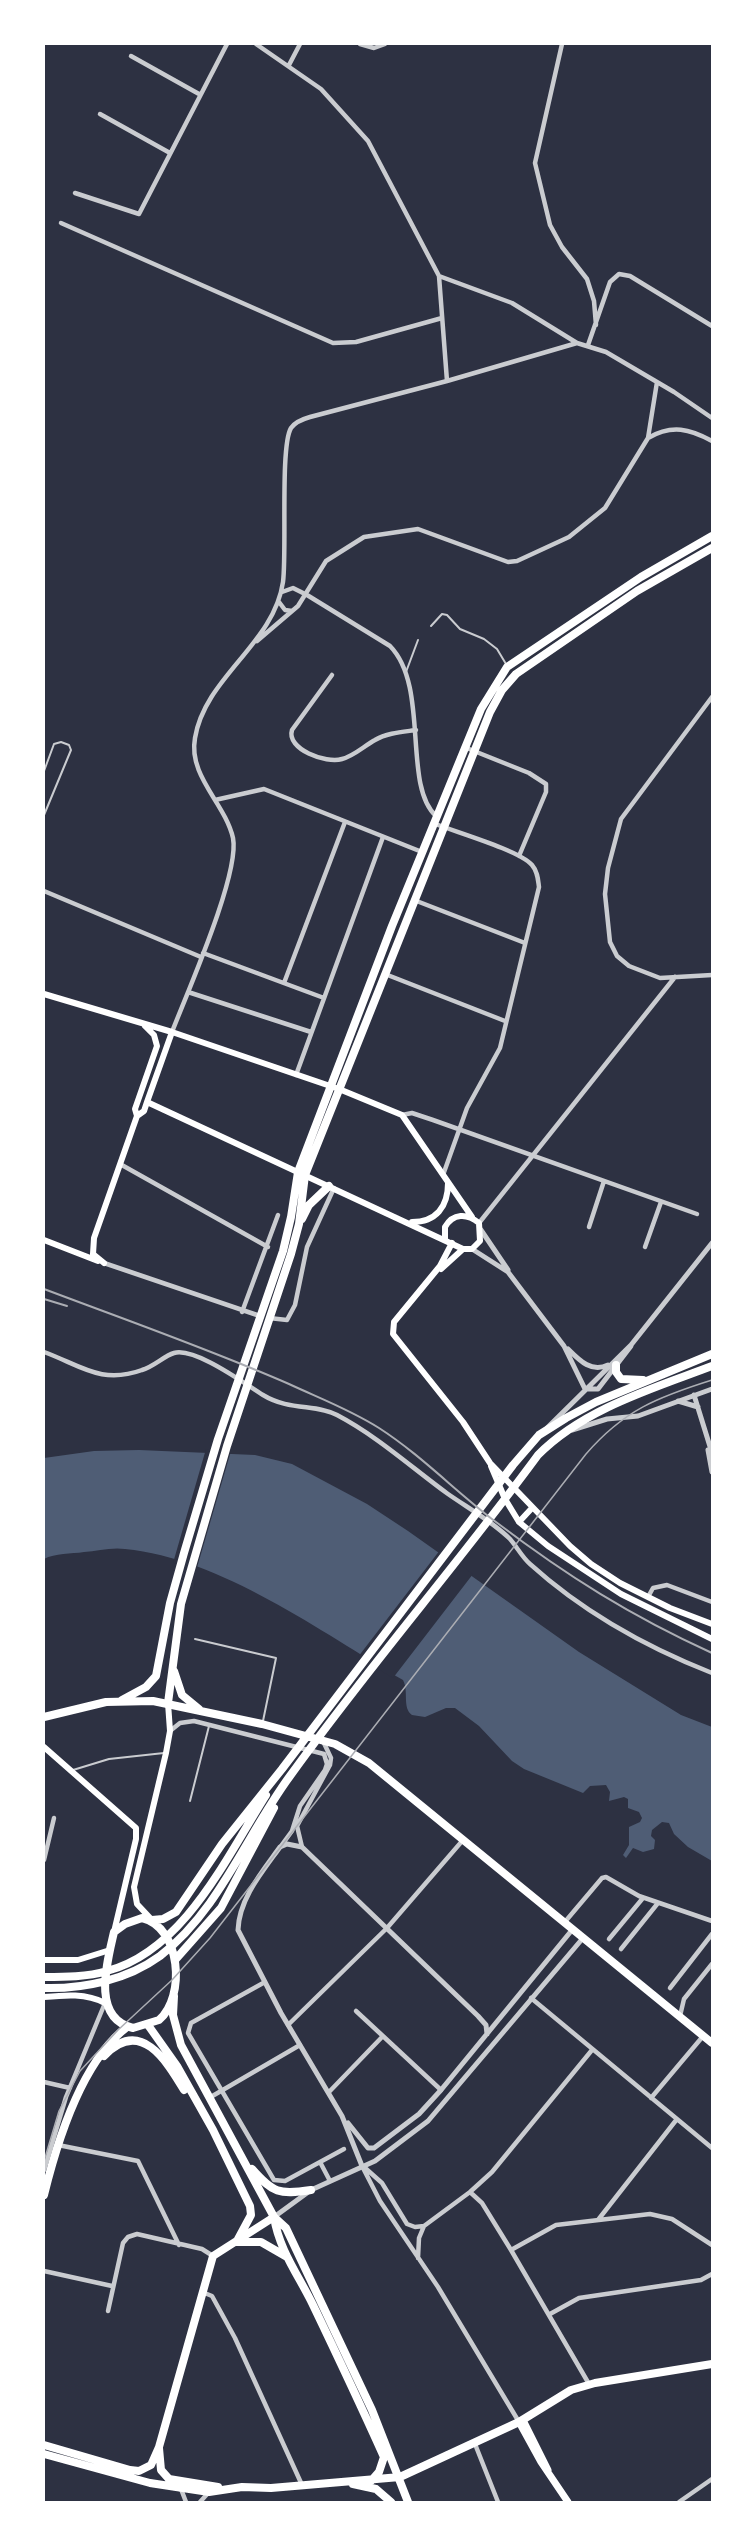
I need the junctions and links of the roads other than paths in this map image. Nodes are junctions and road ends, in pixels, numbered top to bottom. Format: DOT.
graph roads {
  1 [pos="227,44"];
  2 [pos="256,44"];
  3 [pos="300,44"];
  4 [pos="360,44"];
  5 [pos="385,44"];
  6 [pos="562,44"];
  7 [pos="131,56"];
  8 [pos="289,65"];
  9 [pos="200,94"];
  10 [pos="100,114"];
  11 [pos="170,153"];
  12 [pos="75,193"];
  13 [pos="61,223"];
  14 [pos="439,276"];
  15 [pos="442,318"];
  16 [pos="596,325"];
  17 [pos="712,326"];
  18 [pos="578,343"];
  19 [pos="588,345"];
  20 [pos="447,381"];
  21 [pos="657,382"];
  22 [pos="712,418"];
  23 [pos="648,438"];
  24 [pos="712,441"];
  25 [pos="712,536"];
  26 [pos="712,548"];
  27 [pos="281,593"];
  28 [pos="307,595"];
  29 [pos="279,602"];
  30 [pos="295,610"];
  31 [pos="431,626"];
  32 [pos="418,640"];
  33 [pos="253,643"];
  34 [pos="507,667"];
  35 [pos="406,672"];
  36 [pos="332,675"];
  37 [pos="712,698"];
  38 [pos="416,730"];
  39 [pos="464,747"];
  40 [pos="474,751"];
  41 [pos="44,771"];
  42 [pos="215,800"];
  43 [pos="44,815"];
  44 [pos="435,820"];
  45 [pos="345,822"];
  46 [pos="443,827"];
  47 [pos="383,837"];
  48 [pos="422,852"];
  49 [pos="519,856"];
  50 [pos="44,891"];
  51 [pos="414,900"];
  52 [pos="525,943"];
  53 [pos="202,955"];
  54 [pos="385,974"];
  55 [pos="712,975"];
  56 [pos="675,977"];
  57 [pos="284,983"];
  58 [pos="188,992"];
  59 [pos="44,994"];
  60 [pos="324,998"];
  61 [pos="505,1021"];
  62 [pos="143,1025"];
  63 [pos="172,1032"];
  64 [pos="311,1032"];
  65 [pos="296,1075"];
  66 [pos="335,1088"];
  67 [pos="147,1102"];
  68 [pos="402,1114"];
  69 [pos="137,1116"];
  70 [pos="458,1129"];
  71 [pos="533,1156"];
  72 [pos="120,1164"];
  73 [pos="302,1173"];
  74 [pos="443,1175"];
  75 [pos="604,1181"];
  76 [pos="448,1183"];
  77 [pos="331,1187"];
  78 [pos="661,1202"];
  79 [pos="697,1214"];
  80 [pos="278,1215"];
  81 [pos="472,1217"];
  82 [pos="408,1222"];
  83 [pos="299,1224"];
  84 [pos="480,1227"];
  85 [pos="589,1227"];
  86 [pos="94,1238"];
  87 [pos="445,1240"];
  88 [pos="45,1241"];
  89 [pos="452,1243"];
  90 [pos="712,1243"];
  91 [pos="268,1247"];
  92 [pos="645,1247"];
  93 [pos="463,1249"];
  94 [pos="472,1249"];
  95 [pos="71,1251"];
  96 [pos="287,1253"];
  97 [pos="104,1263"];
  98 [pos="508,1272"];
  99 [pos="428,1282"];
  100 [pos="242,1312"];
  101 [pos="564,1346"];
  102 [pos="44,1352"];
  103 [pos="712,1354"];
  104 [pos="615,1363"];
  105 [pos="688,1364"];
  106 [pos="712,1366"];
  107 [pos="579,1376"];
  108 [pos="585,1389"];
  109 [pos="712,1389"];
  110 [pos="694,1395"];
  111 [pos="576,1399"];
  112 [pos="678,1401"];
  113 [pos="698,1407"];
  114 [pos="568,1431"];
  115 [pos="705,1432"];
  116 [pos="539,1435"];
  117 [pos="712,1453"];
  118 [pos="490,1463"];
  119 [pos="712,1472"];
  120 [pos="532,1508"];
  121 [pos="519,1522"];
  122 [pos="648,1597"];
  123 [pos="712,1602"];
  124 [pos="712,1624"];
  125 [pos="195,1639"];
  126 [pos="712,1639"];
  127 [pos="173,1658"];
  128 [pos="712,1672"];
  129 [pos="122,1700"];
  130 [pos="168,1704"];
  131 [pos="204,1712"];
  132 [pos="44,1718"];
  133 [pos="209,1723"];
  134 [pos="262,1724"];
  135 [pos="170,1731"];
  136 [pos="323,1741"];
  137 [pos="44,1747"];
  138 [pos="166,1753"];
  139 [pos="282,1769"];
  140 [pos="73,1770"];
  141 [pos="289,1777"];
  142 [pos="190,1801"];
  143 [pos="54,1818"];
  144 [pos="150,1823"];
  145 [pos="136,1828"];
  146 [pos="463,1840"];
  147 [pos="280,1847"];
  148 [pos="302,1847"];
  149 [pos="45,1851"];
  150 [pos="44,1860"];
  151 [pos="643,1898"];
  152 [pos="658,1903"];
  153 [pos="152,1920"];
  154 [pos="712,1921"];
  155 [pos="564,1923"];
  156 [pos="387,1928"];
  157 [pos="572,1930"];
  158 [pos="114,1932"];
  159 [pos="712,1934"];
  160 [pos="583,1938"];
  161 [pos="609,1939"];
  162 [pos="621,1949"];
  163 [pos="110,1950"];
  164 [pos="44,1960"];
  165 [pos="174,1961"];
  166 [pos="712,1964"];
  167 [pos="44,1977"];
  168 [pos="265,1983"];
  169 [pos="44,1988"];
  170 [pos="670,1988"];
  171 [pos="174,1996"];
  172 [pos="44,1997"];
  173 [pos="531,1998"];
  174 [pos="105,2003"];
  175 [pos="356,2011"];
  176 [pos="680,2016"];
  177 [pos="148,2025"];
  178 [pos="288,2025"];
  179 [pos="127,2027"];
  180 [pos="487,2034"];
  181 [pos="704,2035"];
  182 [pos="383,2036"];
  183 [pos="712,2043"];
  184 [pos="300,2045"];
  185 [pos="592,2050"];
  186 [pos="91,2070"];
  187 [pos="44,2082"];
  188 [pos="70,2088"];
  189 [pos="441,2090"];
  190 [pos="222,2091"];
  191 [pos="329,2092"];
  192 [pos="209,2098"];
  193 [pos="651,2098"];
  194 [pos="342,2116"];
  195 [pos="677,2119"];
  196 [pos="213,2130"];
  197 [pos="58,2145"];
  198 [pos="712,2148"];
  199 [pos="344,2149"];
  200 [pos="245,2161"];
  201 [pos="320,2162"];
  202 [pos="362,2166"];
  203 [pos="44,2170"];
  204 [pos="330,2181"];
  205 [pos="310,2190"];
  206 [pos="470,2192"];
  207 [pos="44,2195"];
  208 [pos="274,2217"];
  209 [pos="598,2220"];
  210 [pos="424,2226"];
  211 [pos="236,2242"];
  212 [pos="179,2245"];
  213 [pos="712,2245"];
  214 [pos="512,2250"];
  215 [pos="213,2256"];
  216 [pos="287,2257"];
  217 [pos="418,2258"];
  218 [pos="44,2271"];
  219 [pos="712,2274"];
  220 [pos="112,2286"];
  221 [pos="202,2292"];
  222 [pos="108,2311"];
  223 [pos="550,2314"];
  224 [pos="712,2364"];
  225 [pos="589,2384"];
  226 [pos="521,2421"];
  227 [pos="475,2444"];
  228 [pos="44,2445"];
  229 [pos="159,2447"];
  230 [pos="44,2454"];
  231 [pos="400,2477"];
  232 [pos="712,2479"];
  233 [pos="372,2480"];
  234 [pos="346,2482"];
  235 [pos="302,2485"];
  236 [pos="242,2487"];
  237 [pos="181,2489"];
  238 [pos="209,2492"];
  239 [pos="186,2502"];
  240 [pos="200,2502"];
  241 [pos="391,2502"];
  242 [pos="408,2502"];
  243 [pos="498,2502"];
  244 [pos="568,2502"];
  245 [pos="679,2502"];
  1 -- 9 [label="street"];
  2 -- 8 [label="street"];
  3 -- 8 [label="street"];
  4 -- 5 [label="street"];
  6 -- 16 [label="street"];
  7 -- 9 [label="street"];
  8 -- 14 [label="street"];
  9 -- 11 [label="street"];
  10 -- 11 [label="street"];
  11 -- 12 [label="street"];
  13 -- 15 [label="street"];
  14 -- 15 [label="street"];
  14 -- 18 [label="street"];
  15 -- 20 [label="street"];
  16 -- 17 [label="street"];
  16 -- 19 [label="street"];
  18 -- 19 [label="street"];
  18 -- 20 [label="street"];
  19 -- 21 [label="street"];
  20 -- 27 [label="street"];
  21 -- 22 [label="street"];
  21 -- 23 [label="street"];
  23 -- 24 [label="street"];
  23 -- 28 [label="street"];
  25 -- 34 [label="highway"];
  26 -- 40 [label="highway"];
  27 -- 28 [label="street"];
  27 -- 29 [label="street"];
  28 -- 30 [label="street"];
  28 -- 35 [label="street"];
  29 -- 30 [label="street"];
  29 -- 33 [label="street"];
  30 -- 33 [label="street"];
  31 -- 34 [label="lane"];
  32 -- 35 [label="lane"];
  33 -- 42 [label="street"];
  34 -- 39 [label="highway"];
  35 -- 38 [label="street"];
  36 -- 38 [label="street"];
  37 -- 56 [label="street"];
  38 -- 44 [label="street"];
  39 -- 40 [label="street"];
  39 -- 44 [label="highway"];
  40 -- 46 [label="highway"];
  40 -- 49 [label="street"];
  41 -- 43 [label="lane"];
  42 -- 45 [label="street"];
  42 -- 53 [label="street"];
  44 -- 46 [label="street"];
  44 -- 48 [label="highway"];
  45 -- 47 [label="street"];
  45 -- 57 [label="street"];
  46 -- 49 [label="street"];
  46 -- 51 [label="highway"];
  47 -- 48 [label="street"];
  47 -- 60 [label="street"];
  48 -- 66 [label="highway"];
  49 -- 52 [label="street"];
  50 -- 53 [label="street"];
  51 -- 52 [label="street"];
  51 -- 54 [label="highway"];
  52 -- 61 [label="street"];
  53 -- 57 [label="street"];
  53 -- 58 [label="street"];
  54 -- 61 [label="street"];
  54 -- 66 [label="highway"];
  55 -- 56 [label="street"];
  56 -- 71 [label="street"];
  57 -- 60 [label="street"];
  58 -- 63 [label="street"];
  58 -- 64 [label="street"];
  59 -- 62 [label="main road"];
  60 -- 64 [label="street"];
  61 -- 70 [label="street"];
  62 -- 63 [label="main road"];
  62 -- 69 [label="main road"];
  63 -- 65 [label="main road"];
  63 -- 67 [label="main road"];
  64 -- 65 [label="street"];
  65 -- 66 [label="main road"];
  66 -- 68 [label="main road"];
  66 -- 73 [label="highway"];
  67 -- 69 [label="main road"];
  67 -- 73 [label="main road"];
  68 -- 70 [label="street"];
  68 -- 74 [label="main road"];
  69 -- 72 [label="main road"];
  70 -- 71 [label="street"];
  70 -- 74 [label="street"];
  71 -- 75 [label="street"];
  71 -- 84 [label="street"];
  72 -- 86 [label="main road"];
  72 -- 91 [label="street"];
  73 -- 77 [label="main road"];
  73 -- 83 [label="highway"];
  73 -- 96 [label="highway"];
  74 -- 76 [label="main road"];
  75 -- 78 [label="street"];
  75 -- 85 [label="street"];
  76 -- 81 [label="main road"];
  76 -- 82 [label="main road"];
  77 -- 82 [label="main road"];
  77 -- 83 [label="highway"];
  77 -- 100 [label="street"];
  78 -- 79 [label="street"];
  78 -- 92 [label="street"];
  80 -- 91 [label="street"];
  81 -- 84 [label="main road"];
  81 -- 87 [label="main road"];
  82 -- 87 [label="main road"];
  83 -- 96 [label="highway"];
  84 -- 94 [label="main road"];
  84 -- 98 [label="street"];
  86 -- 95 [label="main road"];
  86 -- 97 [label="main road"];
  87 -- 89 [label="main road"];
  88 -- 95 [label="main road"];
  89 -- 93 [label="main road"];
  89 -- 99 [label="main road"];
  90 -- 104 [label="street"];
  91 -- 100 [label="street"];
  93 -- 94 [label="main road"];
  93 -- 99 [label="main road"];
  94 -- 98 [label="street"];
  95 -- 97 [label="main road"];
  96 -- 127 [label="highway"];
  96 -- 129 [label="highway"];
  97 -- 100 [label="street"];
  98 -- 101 [label="street"];
  99 -- 118 [label="main road"];
  101 -- 104 [label="street"];
  101 -- 107 [label="street"];
  102 -- 128 [label="street"];
  103 -- 105 [label="highway"];
  104 -- 105 [label="highway"];
  104 -- 108 [label="street"];
  105 -- 116 [label="highway"];
  106 -- 114 [label="highway"];
  107 -- 108 [label="street"];
  107 -- 111 [label="street"];
  108 -- 111 [label="street"];
  109 -- 110 [label="street"];
  110 -- 112 [label="street"];
  110 -- 113 [label="street"];
  111 -- 116 [label="street"];
  112 -- 113 [label="street"];
  112 -- 114 [label="street"];
  113 -- 115 [label="street"];
  114 -- 141 [label="highway"];
  115 -- 117 [label="street"];
  115 -- 119 [label="street"];
  116 -- 139 [label="highway"];
  118 -- 120 [label="main road"];
  118 -- 121 [label="main road"];
  120 -- 121 [label="main road"];
  120 -- 122 [label="main road"];
  121 -- 126 [label="main road"];
  122 -- 123 [label="street"];
  122 -- 124 [label="main road"];
  125 -- 134 [label="lane"];
  127 -- 130 [label="highway"];
  127 -- 131 [label="highway"];
  129 -- 130 [label="highway"];
  129 -- 132 [label="highway"];
  130 -- 131 [label="highway"];
  130 -- 135 [label="main road"];
  131 -- 134 [label="highway"];
  133 -- 135 [label="street"];
  133 -- 142 [label="lane"];
  133 -- 147 [label="street"];
  134 -- 136 [label="highway"];
  135 -- 138 [label="main road"];
  136 -- 146 [label="highway"];
  136 -- 148 [label="street"];
  137 -- 140 [label="main road"];
  138 -- 140 [label="lane"];
  138 -- 144 [label="main road"];
  139 -- 153 [label="highway"];
  139 -- 167 [label="highway"];
  140 -- 145 [label="main road"];
  141 -- 165 [label="highway"];
  141 -- 169 [label="highway"];
  143 -- 149 [label="street"];
  144 -- 145 [label="main road"];
  144 -- 153 [label="main road"];
  145 -- 158 [label="main road"];
  146 -- 155 [label="highway"];
  146 -- 156 [label="street"];
  147 -- 148 [label="street"];
  147 -- 168 [label="street"];
  148 -- 156 [label="street"];
  149 -- 150 [label="street"];
  151 -- 152 [label="street"];
  151 -- 155 [label="street"];
  151 -- 161 [label="street"];
  152 -- 154 [label="street"];
  152 -- 162 [label="street"];
  153 -- 158 [label="highway"];
  153 -- 165 [label="highway"];
  155 -- 157 [label="highway"];
  156 -- 178 [label="street"];
  156 -- 180 [label="street"];
  157 -- 160 [label="highway"];
  157 -- 180 [label="street"];
  158 -- 163 [label="highway"];
  159 -- 170 [label="street"];
  160 -- 173 [label="street"];
  160 -- 176 [label="highway"];
  163 -- 164 [label="main road"];
  163 -- 174 [label="highway"];
  165 -- 171 [label="highway"];
  166 -- 176 [label="street"];
  168 -- 178 [label="street"];
  168 -- 190 [label="street"];
  171 -- 177 [label="highway"];
  171 -- 192 [label="highway"];
  172 -- 174 [label="main road"];
  173 -- 185 [label="street"];
  173 -- 202 [label="street"];
  174 -- 179 [label="highway"];
  174 -- 188 [label="street"];
  175 -- 182 [label="street"];
  176 -- 181 [label="highway"];
  177 -- 179 [label="highway"];
  177 -- 196 [label="highway"];
  178 -- 184 [label="street"];
  179 -- 186 [label="highway"];
  180 -- 189 [label="street"];
  181 -- 183 [label="highway"];
  181 -- 193 [label="street"];
  182 -- 189 [label="street"];
  182 -- 191 [label="street"];
  184 -- 190 [label="street"];
  184 -- 191 [label="street"];
  185 -- 193 [label="street"];
  185 -- 206 [label="street"];
  186 -- 196 [label="highway"];
  186 -- 197 [label="highway"];
  187 -- 188 [label="street"];
  188 -- 203 [label="street"];
  189 -- 194 [label="street"];
  190 -- 192 [label="street"];
  190 -- 201 [label="street"];
  191 -- 194 [label="street"];
  192 -- 200 [label="highway"];
  193 -- 195 [label="street"];
  194 -- 202 [label="street"];
  195 -- 198 [label="street"];
  195 -- 209 [label="street"];
  196 -- 211 [label="highway"];
  197 -- 207 [label="highway"];
  197 -- 212 [label="street"];
  199 -- 201 [label="street"];
  200 -- 205 [label="highway"];
  200 -- 208 [label="highway"];
  201 -- 204 [label="street"];
  202 -- 204 [label="street"];
  202 -- 210 [label="street"];
  202 -- 217 [label="street"];
  204 -- 205 [label="street"];
  205 -- 208 [label="street"];
  206 -- 210 [label="street"];
  206 -- 214 [label="street"];
  208 -- 211 [label="highway"];
  208 -- 216 [label="highway"];
  208 -- 231 [label="highway"];
  209 -- 213 [label="street"];
  209 -- 214 [label="street"];
  210 -- 217 [label="street"];
  211 -- 215 [label="highway"];
  211 -- 216 [label="highway"];
  212 -- 215 [label="street"];
  212 -- 220 [label="street"];
  214 -- 223 [label="street"];
  215 -- 221 [label="highway"];
  216 -- 233 [label="highway"];
  217 -- 226 [label="street"];
  218 -- 220 [label="street"];
  219 -- 223 [label="street"];
  220 -- 222 [label="street"];
  221 -- 229 [label="highway"];
  221 -- 235 [label="street"];
  223 -- 225 [label="street"];
  224 -- 225 [label="highway"];
  225 -- 226 [label="highway"];
  226 -- 227 [label="highway"];
  226 -- 244 [label="main road"];
  227 -- 231 [label="highway"];
  227 -- 243 [label="street"];
  228 -- 229 [label="highway"];
  229 -- 236 [label="highway"];
  230 -- 237 [label="highway"];
  231 -- 233 [label="highway"];
  231 -- 242 [label="highway"];
  232 -- 245 [label="street"];
  233 -- 234 [label="highway"];
  234 -- 235 [label="highway"];
  234 -- 241 [label="highway"];
  235 -- 236 [label="highway"];
  236 -- 238 [label="highway"];
  237 -- 238 [label="highway"];
  237 -- 239 [label="street"];
  238 -- 240 [label="street"];
}
